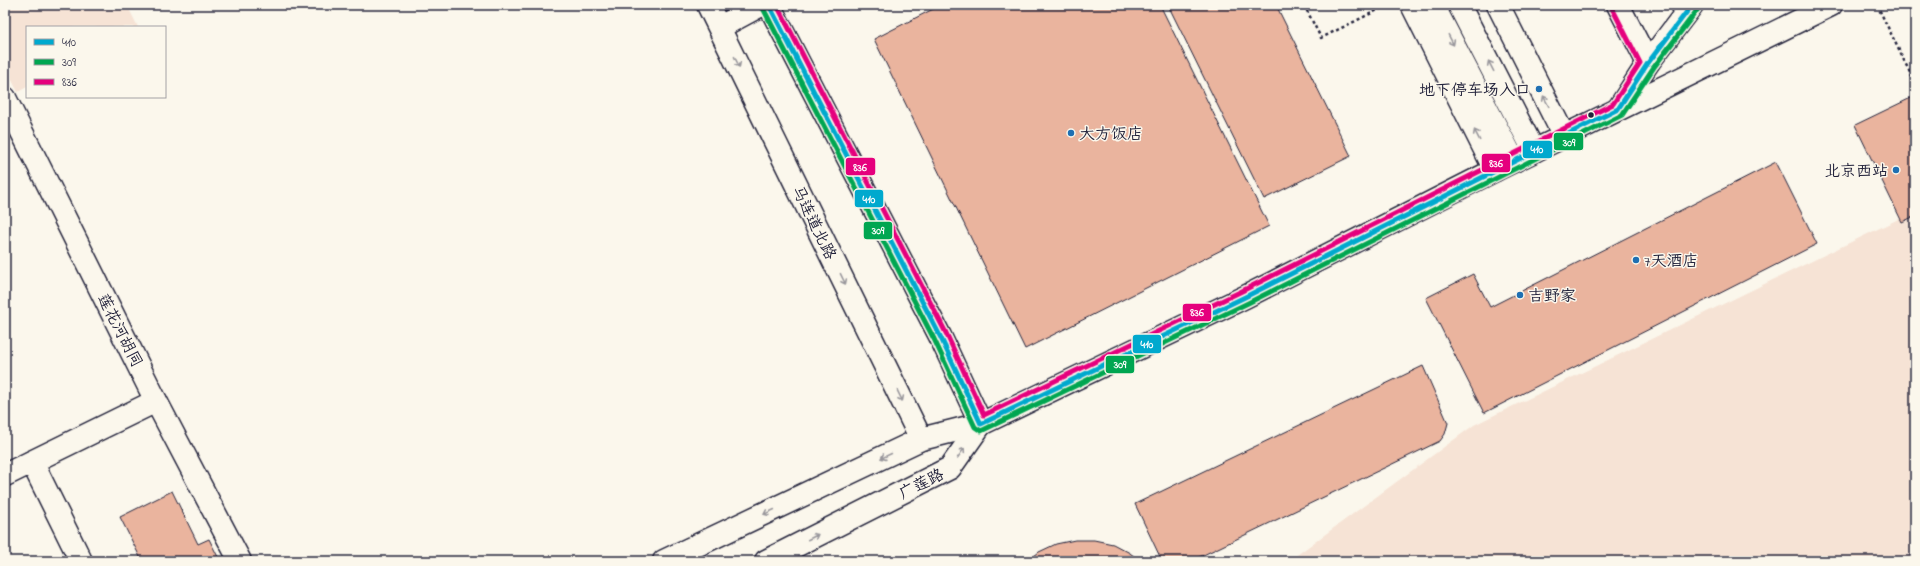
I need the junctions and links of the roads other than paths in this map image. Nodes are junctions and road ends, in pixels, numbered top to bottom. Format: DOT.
graph roads {
  1 [pos="708,5"];
  2 [pos="761,5"];
  3 [pos="769,5"];
  4 [pos="1412,5"];
  5 [pos="1433,5"];
  6 [pos="1460,5"];
  7 [pos="1498,5"];
  8 [pos="1618,5"];
  9 [pos="1692,5"];
  10 [pos="1831,5"];
  11 [pos="720,27"];
  12 [pos="1648,63"];
  13 [pos="5,98"];
  14 [pos="1618,108"];
  15 [pos="1564,136"];
  16 [pos="1534,151"];
  17 [pos="1504,165"];
  18 [pos="156,400"];
  19 [pos="981,424"];
  20 [pos="921,439"];
  21 [pos="32,462"];
  22 [pos="5,475"];
  23 [pos="81,561"];
  24 [pos="240,561"];
  25 [pos="664,561"];
  26 [pos="766,561"];
  1 -- 11 [label="street, 马连道北路"];
  2 -- 11 [label="street"];
  3 -- 19 [label="street"];
  17 -- 4 [label="street, one-way"];
  5 -- 17 [label="street, one-way"];
  16 -- 6 [label="street, one-way"];
  15 -- 7 [label="street, one-way"];
  8 -- 12 [label="street"];
  9 -- 12 [label="street"];
  10 -- 14 [label="street, 广莲路"];
  11 -- 20 [label="street, 马连道北路, one-way"];
  12 -- 14 [label="street"];
  13 -- 18 [label="street, 莲花河胡同"];
  14 -- 15 [label="street, 广莲路"];
  15 -- 16 [label="street, 广莲路"];
  16 -- 17 [label="street, 广莲路"];
  17 -- 19 [label="street, 广莲路"];
  18 -- 21 [label="street"];
  18 -- 24 [label="street, 莲花河胡同"];
  19 -- 20 [label="street"];
  26 -- 19 [label="street, 广莲路, one-way"];
  20 -- 25 [label="street, one-way"];
  21 -- 22 [label="street"];
  21 -- 23 [label="street"];
}
